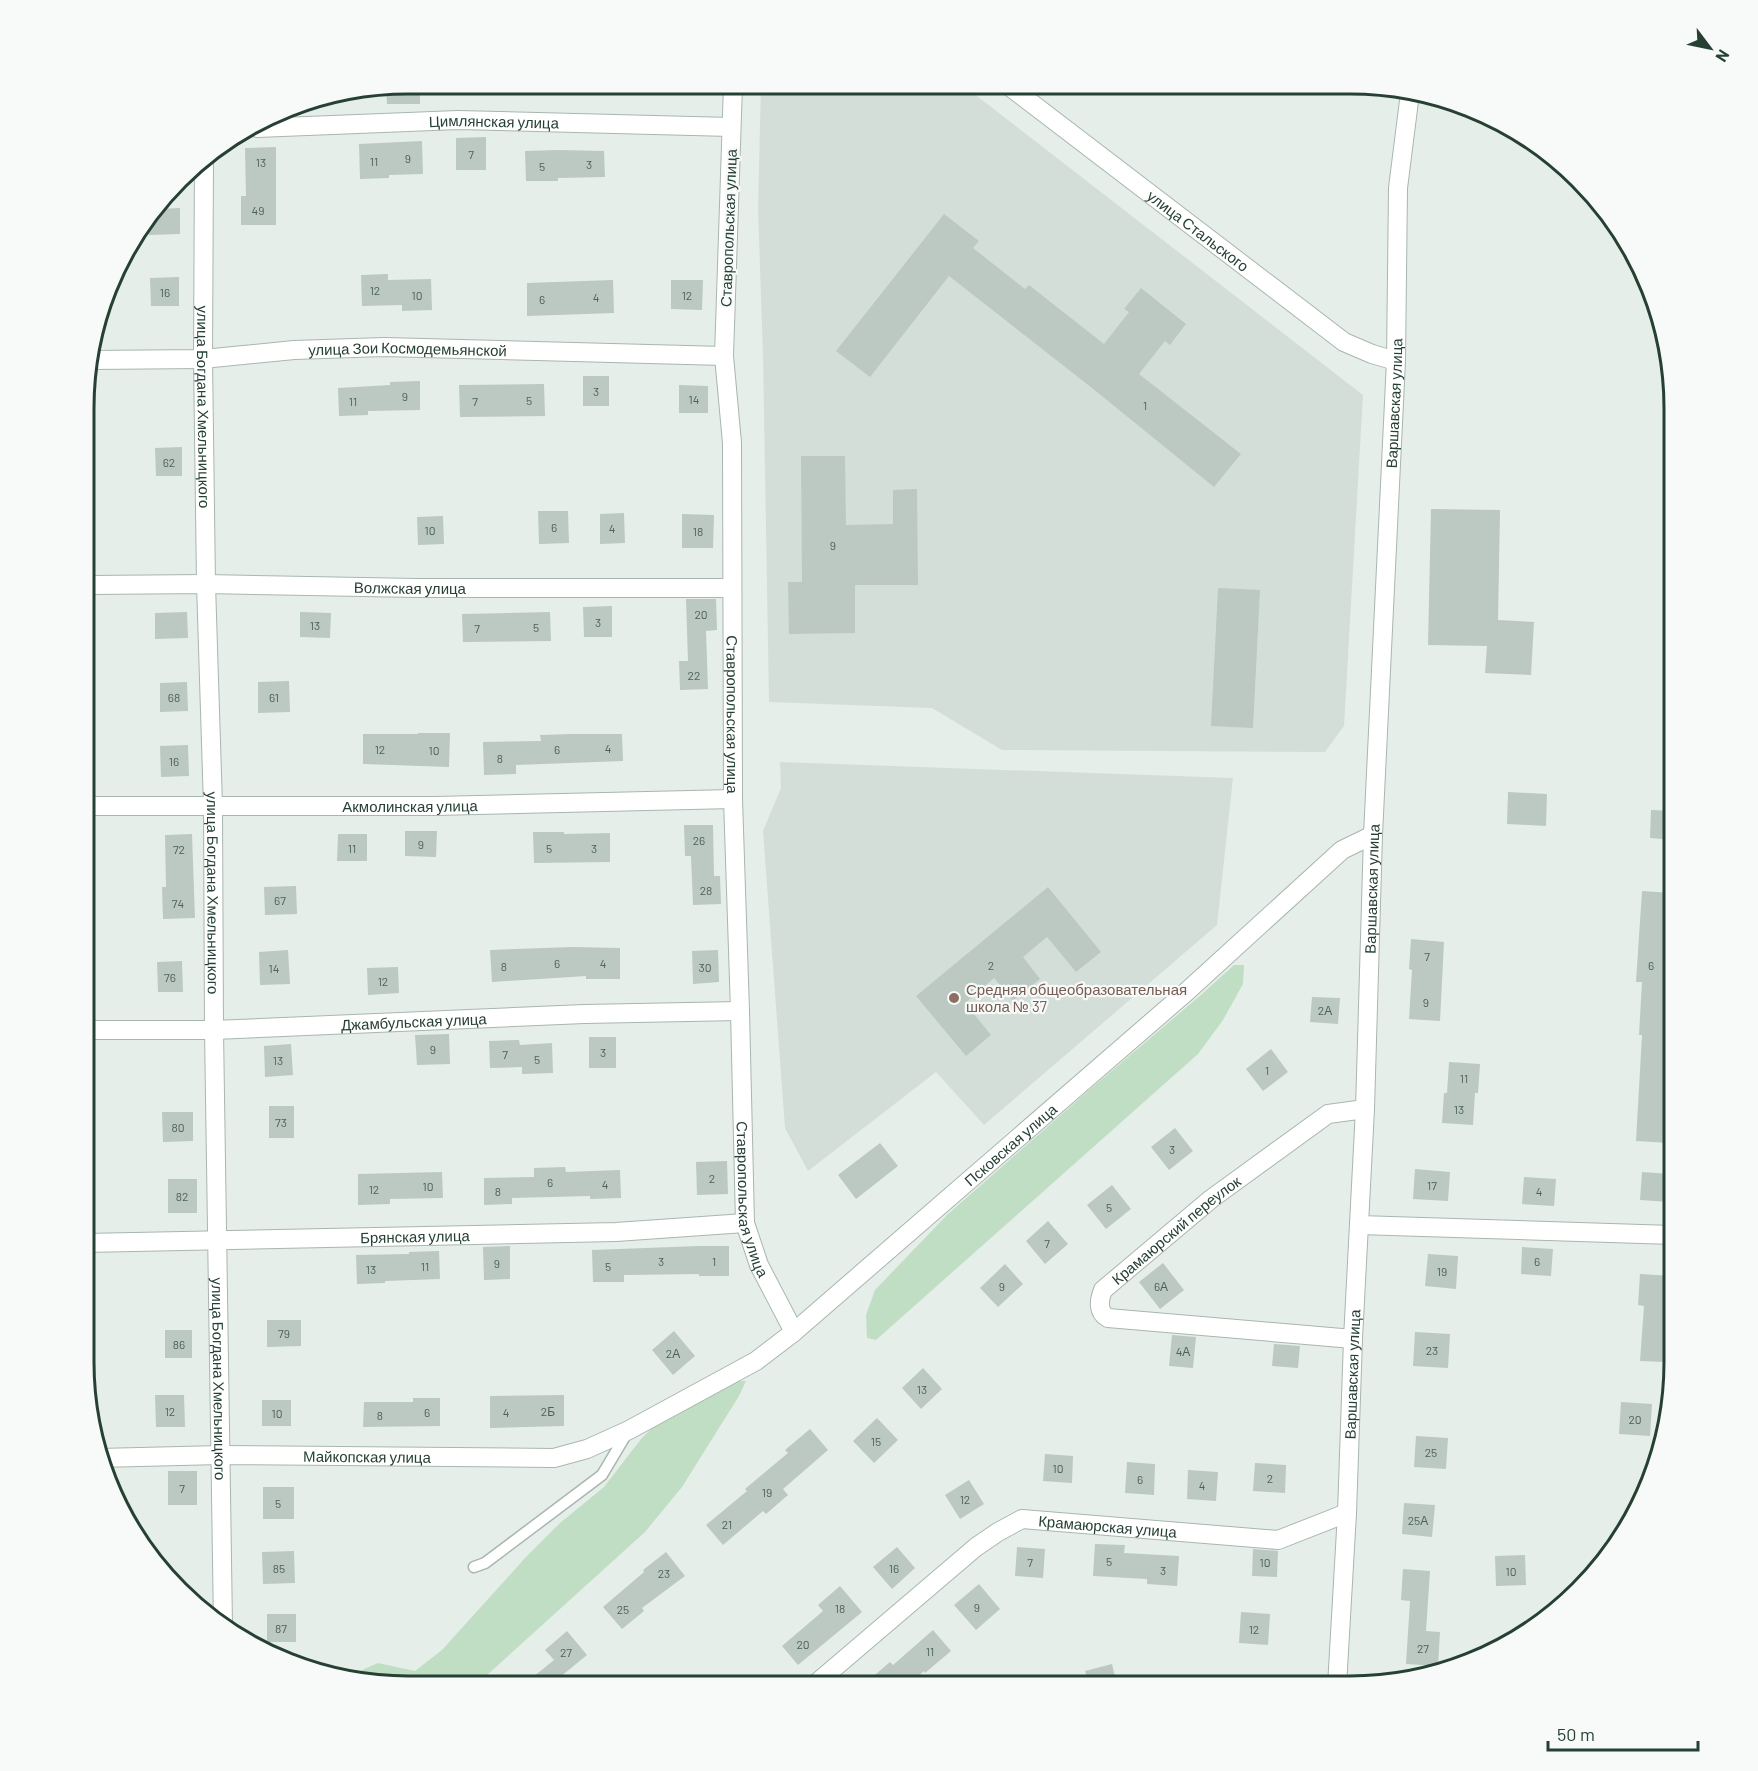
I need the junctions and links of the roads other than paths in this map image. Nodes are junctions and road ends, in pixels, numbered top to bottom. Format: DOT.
graph roads {
  1 [pos="732,95"];
  2 [pos="1021,95"];
  3 [pos="1409,101"];
  4 [pos="730,127"];
  5 [pos="269,128"];
  6 [pos="204,170"];
  7 [pos="724,356"];
  8 [pos="203,359"];
  9 [pos="98,360"];
  10 [pos="1396,361"];
  11 [pos="95,585"];
  12 [pos="206,585"];
  13 [pos="732,588"];
  14 [pos="733,799"];
  15 [pos="95,806"];
  16 [pos="213,806"];
  17 [pos="1373,835"];
  18 [pos="741,1011"];
  19 [pos="95,1030"];
  20 [pos="214,1030"];
  21 [pos="1365,1109"];
  22 [pos="745,1223"];
  23 [pos="1359,1225"];
  24 [pos="1664,1235"];
  25 [pos="218,1241"];
  26 [pos="95,1243"];
  27 [pos="795,1332"];
  28 [pos="1353,1339"];
  29 [pos="629,1430"];
  30 [pos="221,1455"];
  31 [pos="109,1458"];
  32 [pos="1347,1513"];
  33 [pos="474,1567"];
  34 [pos="223,1616"];
  35 [pos="825,1676"];
  36 [pos="1338,1676"];
  1 -- 4 [label="street, Ставропольская улица"];
  2 -- 10 [label="street, улица Стальского"];
  3 -- 10 [label="street, Варшавская улица"];
  4 -- 5 [label="street, Цимлянская улица"];
  4 -- 7 [label="street, Ставропольская улица"];
  6 -- 8 [label="street, улица Богдана Хмельницкого"];
  7 -- 8 [label="street, улица Зои Космодемьянской"];
  7 -- 13 [label="street, Ставропольская улица"];
  8 -- 9 [label="street, улица Зои Космодемьянской"];
  8 -- 12 [label="street, улица Богдана Хмельницкого"];
  10 -- 17 [label="street, Варшавская улица"];
  11 -- 12 [label="street, Волжская улица"];
  12 -- 13 [label="street, Волжская улица"];
  12 -- 16 [label="street, улица Богдана Хмельницкого"];
  13 -- 14 [label="street, Ставропольская улица"];
  14 -- 16 [label="street, Акмолинская улица"];
  14 -- 18 [label="street, Ставропольская улица"];
  15 -- 16 [label="street, Акмолинская улица"];
  16 -- 20 [label="street, улица Богдана Хмельницкого"];
  17 -- 21 [label="street, Варшавская улица"];
  17 -- 27 [label="street, Псковская улица"];
  18 -- 20 [label="street, Джамбульская улица"];
  18 -- 22 [label="street, Ставропольская улица"];
  19 -- 20 [label="street, Джамбульская улица"];
  20 -- 25 [label="street, улица Богдана Хмельницкого"];
  21 -- 23 [label="street, Варшавская улица"];
  21 -- 28 [label="street, Крамаюрский переулок"];
  22 -- 25 [label="street, Брянская улица"];
  22 -- 27 [label="street, Ставропольская улица"];
  23 -- 24 [label="street"];
  23 -- 28 [label="street, Варшавская улица"];
  25 -- 26 [label="street, Брянская улица"];
  25 -- 30 [label="street, улица Богдана Хмельницкого"];
  27 -- 29 [label="street, Псковская улица"];
  28 -- 32 [label="street, Варшавская улица"];
  29 -- 30 [label="street, Майкопская улица"];
  29 -- 33 [label="lane"];
  30 -- 31 [label="street, Майкопская улица"];
  30 -- 34 [label="street, улица Богдана Хмельницкого"];
  32 -- 35 [label="street, Крамаюрская улица"];
  32 -- 36 [label="street, Варшавская улица"];
}
